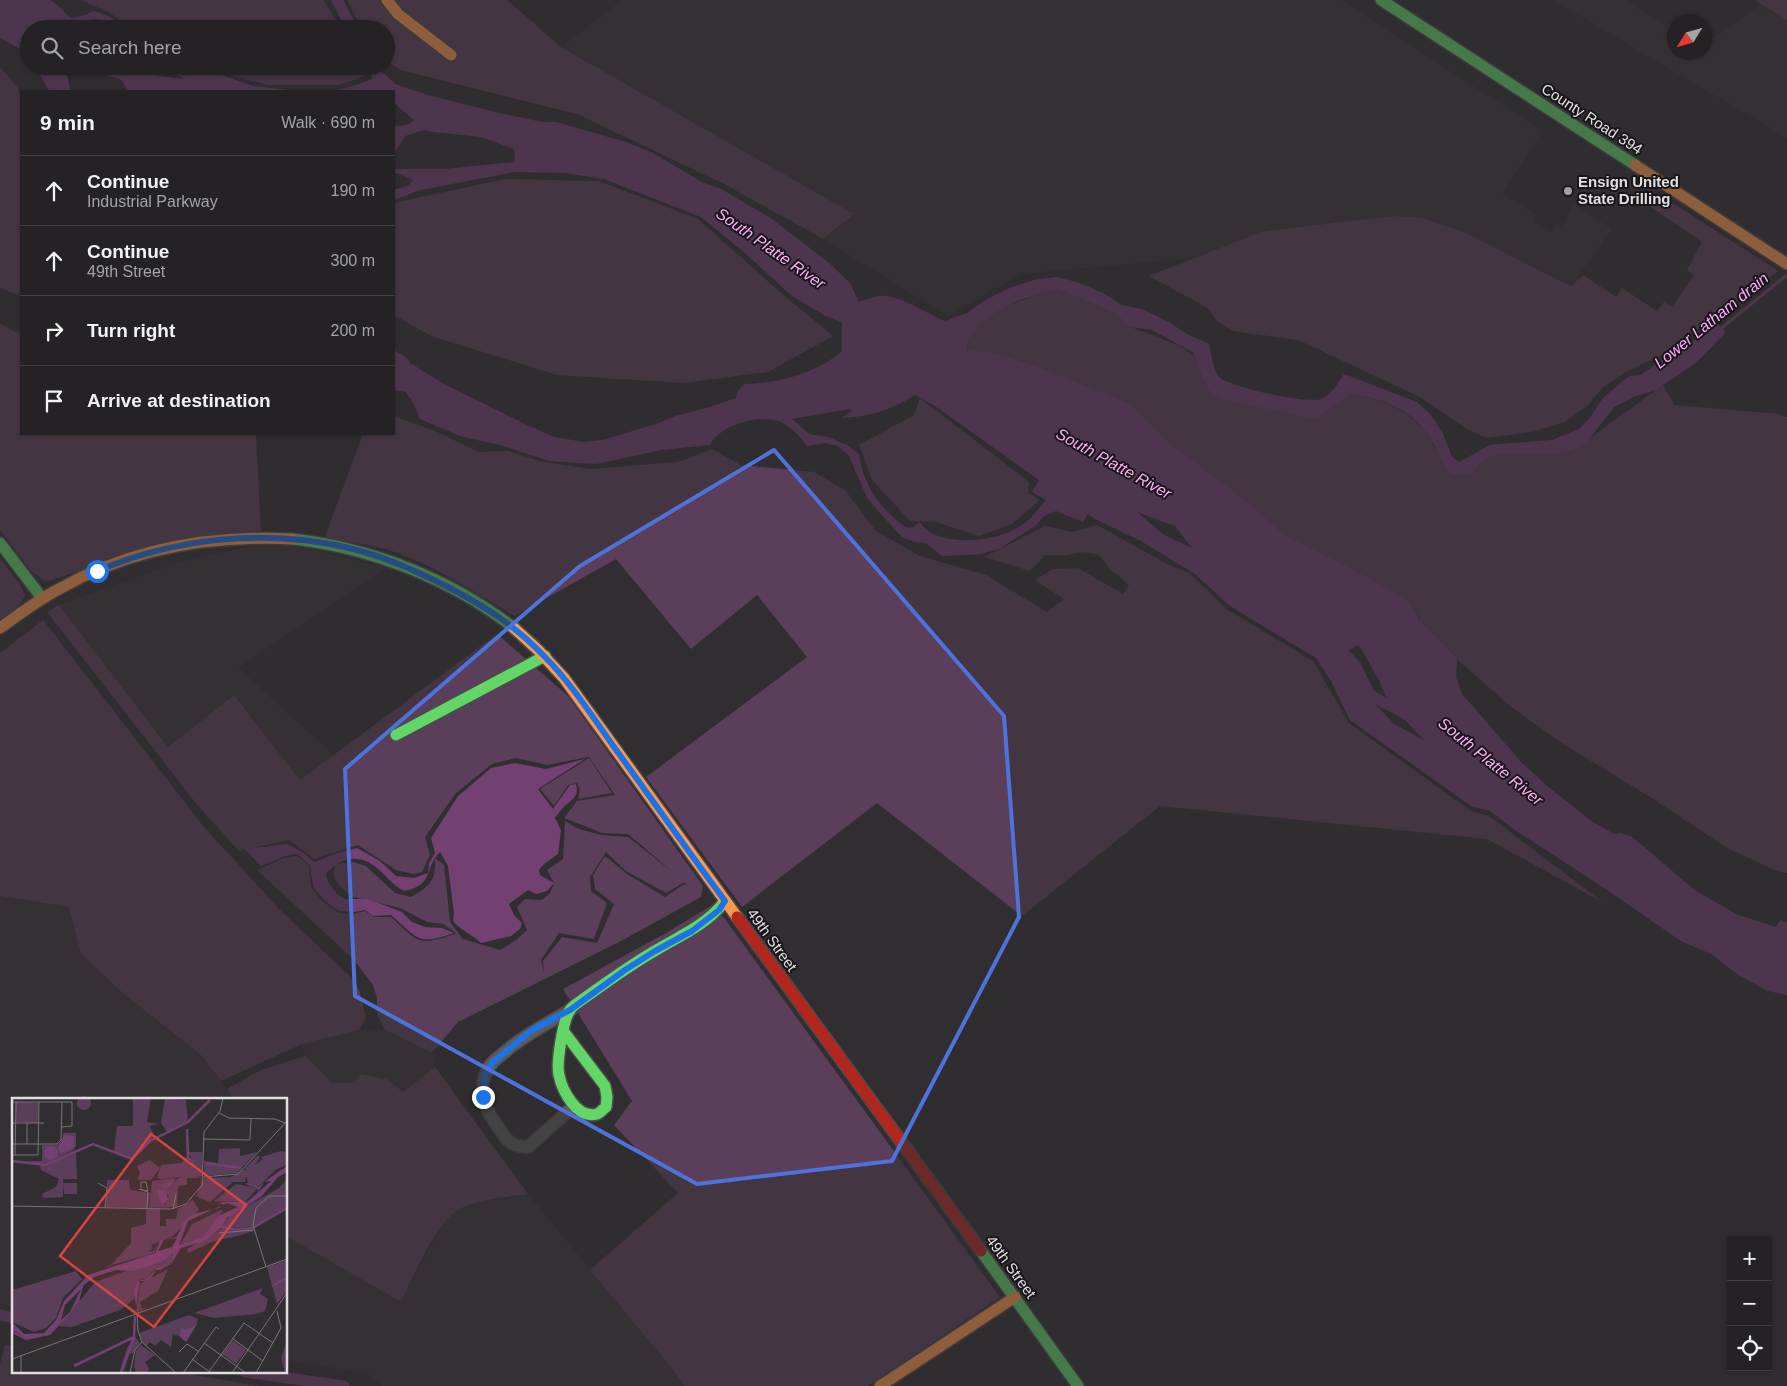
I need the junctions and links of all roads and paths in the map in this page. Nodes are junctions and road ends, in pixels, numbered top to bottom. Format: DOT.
graph roads {
  1 [pos="387,0"];
  2 [pos="1381,0"];
  3 [pos="451,55"];
  4 [pos="1787,250"];
  5 [pos="1782,261"];
  6 [pos="0,543"];
  7 [pos="42,598"];
  8 [pos="0,628"];
  9 [pos="545,656"];
  10 [pos="396,735"];
  11 [pos="725,901"];
  12 [pos="570,1010"];
  13 [pos="564,1032"];
  14 [pos="574,1106"];
  15 [pos="1015,1297"];
  16 [pos="880,1386"];
  17 [pos="1078,1386"];
  1 -- 3 [label="street"];
  2 -- 5 [label="street, County Road 394"];
  4 -- 5 [label="street"];
  6 -- 7 [label="street"];
  7 -- 8 [label="street, 49th Street"];
  7 -- 9 [label="street, 49th Street"];
  9 -- 10 [label="street"];
  9 -- 11 [label="street, 49th Street"];
  11 -- 12 [label="street"];
  11 -- 15 [label="street, 49th Street"];
  12 -- 13 [label="street"];
  12 -- 14 [label="street"];
  13 -- 14 [label="street"];
  13 -- 14 [label="street"];
  15 -- 16 [label="street"];
  15 -- 17 [label="street, 49th Street"];
}
